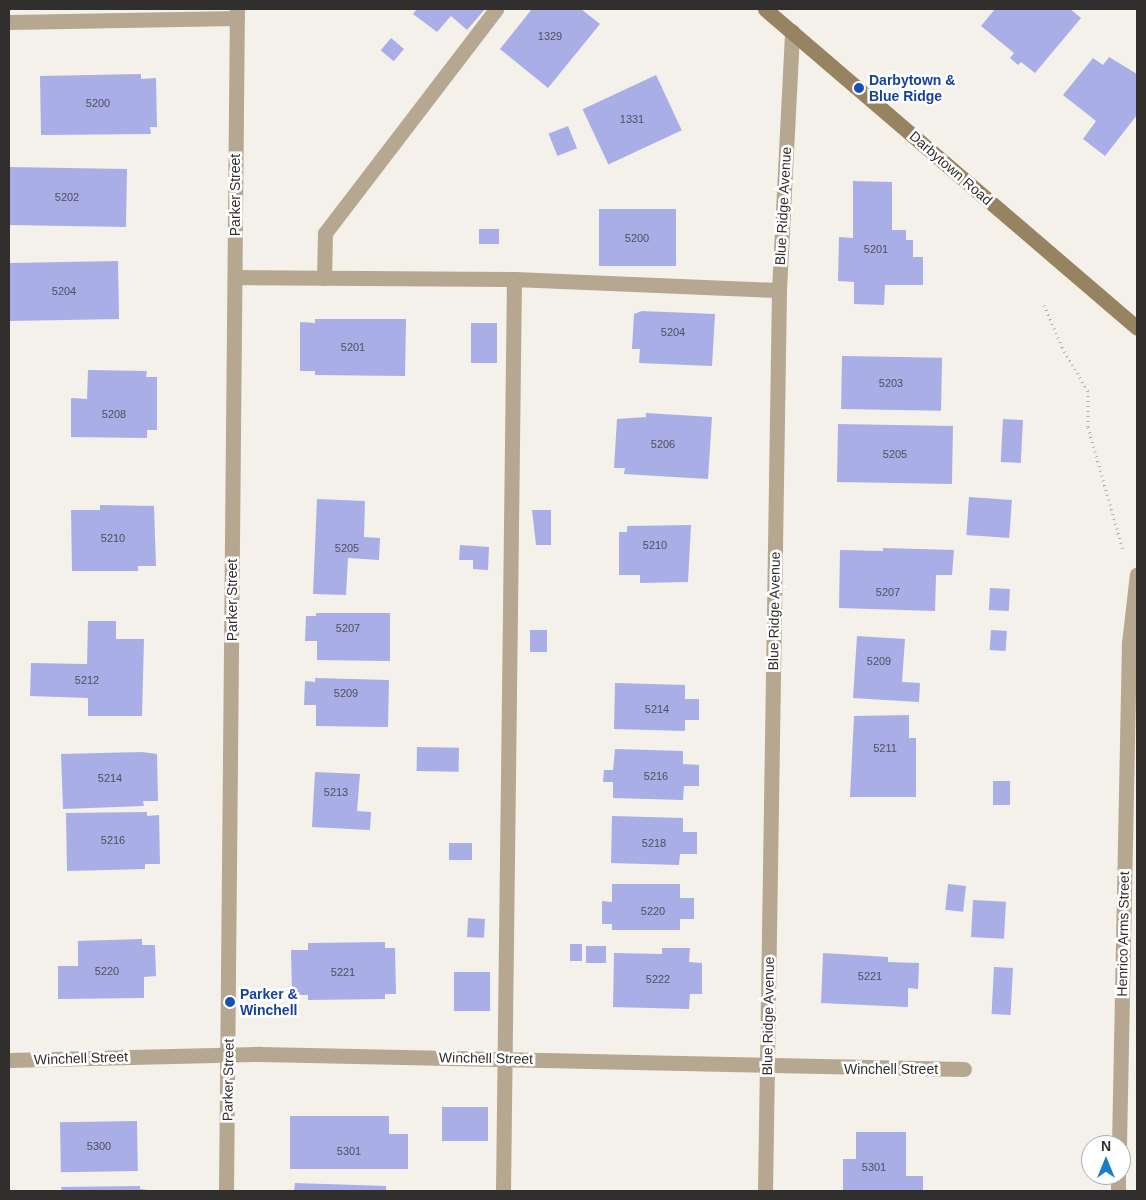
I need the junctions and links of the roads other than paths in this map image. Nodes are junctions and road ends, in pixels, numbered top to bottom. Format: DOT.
graph roads {
  1 [pos="496,9"];
  2 [pos="765,9"];
  3 [pos="237,13"];
  4 [pos="9,22"];
  5 [pos="792,31"];
  6 [pos="235,277"];
  7 [pos="324,278"];
  8 [pos="514,279"];
  9 [pos="779,290"];
  10 [pos="1137,328"];
  11 [pos="1137,574"];
  12 [pos="229,1054"];
  13 [pos="507,1058"];
  14 [pos="9,1060"];
  15 [pos="767,1068"];
  16 [pos="964,1069"];
  17 [pos="1119,1135"];
  18 [pos="226,1191"];
  19 [pos="503,1191"];
  20 [pos="764,1191"];
  1 -- 7 [label="street"];
  2 -- 5 [label="main road, Darbytown Road"];
  3 -- 4 [label="street"];
  3 -- 6 [label="street, Parker Street"];
  5 -- 9 [label="street, Blue Ridge Avenue"];
  5 -- 10 [label="main road, Darbytown Road"];
  6 -- 7 [label="street"];
  6 -- 12 [label="street, Parker Street"];
  7 -- 8 [label="street"];
  8 -- 9 [label="street"];
  8 -- 13 [label="street"];
  9 -- 15 [label="street, Blue Ridge Avenue"];
  11 -- 17 [label="street, Henrico Arms Street"];
  12 -- 13 [label="street, Winchell Street"];
  12 -- 14 [label="street, Winchell Street"];
  12 -- 18 [label="street, Parker Street"];
  13 -- 15 [label="street, Winchell Street"];
  13 -- 19 [label="street"];
  15 -- 16 [label="street, Winchell Street"];
  15 -- 20 [label="street, Blue Ridge Avenue"];
}
